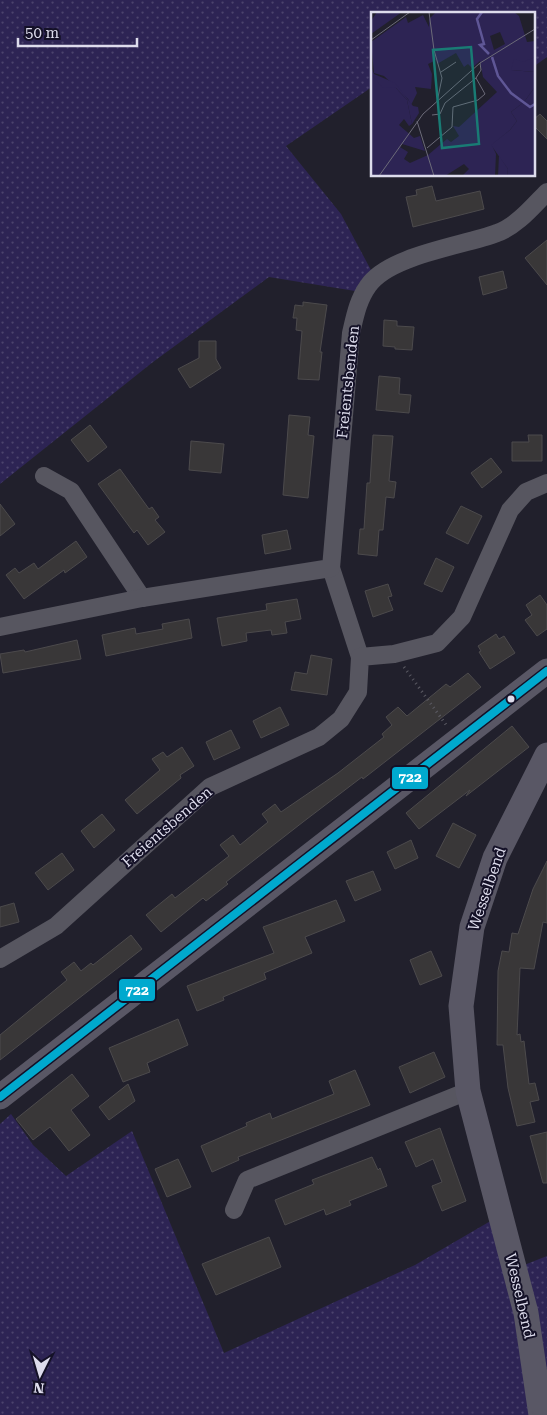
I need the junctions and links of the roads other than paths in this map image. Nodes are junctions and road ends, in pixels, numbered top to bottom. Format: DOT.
graph roads {
  1 [pos="547,192"];
  2 [pos="44,476"];
  3 [pos="547,483"];
  4 [pos="331,568"];
  5 [pos="142,598"];
  6 [pos="0,627"];
  7 [pos="360,657"];
  8 [pos="547,672"];
  9 [pos="547,755"];
  10 [pos="0,959"];
  11 [pos="468,1091"];
  12 [pos="0,1097"];
  13 [pos="234,1210"];
  14 [pos="541,1415"];
  1 -- 4 [label="street, Freientsbenden"];
  2 -- 5 [label="street"];
  3 -- 7 [label="street"];
  4 -- 5 [label="street"];
  4 -- 7 [label="street, Freientsbenden"];
  5 -- 6 [label="street"];
  7 -- 10 [label="street, Freientsbenden"];
  8 -- 12 [label="street"];
  9 -- 11 [label="street, Wesselbend"];
  11 -- 13 [label="street"];
  11 -- 14 [label="street, Wesselbend"];
}
